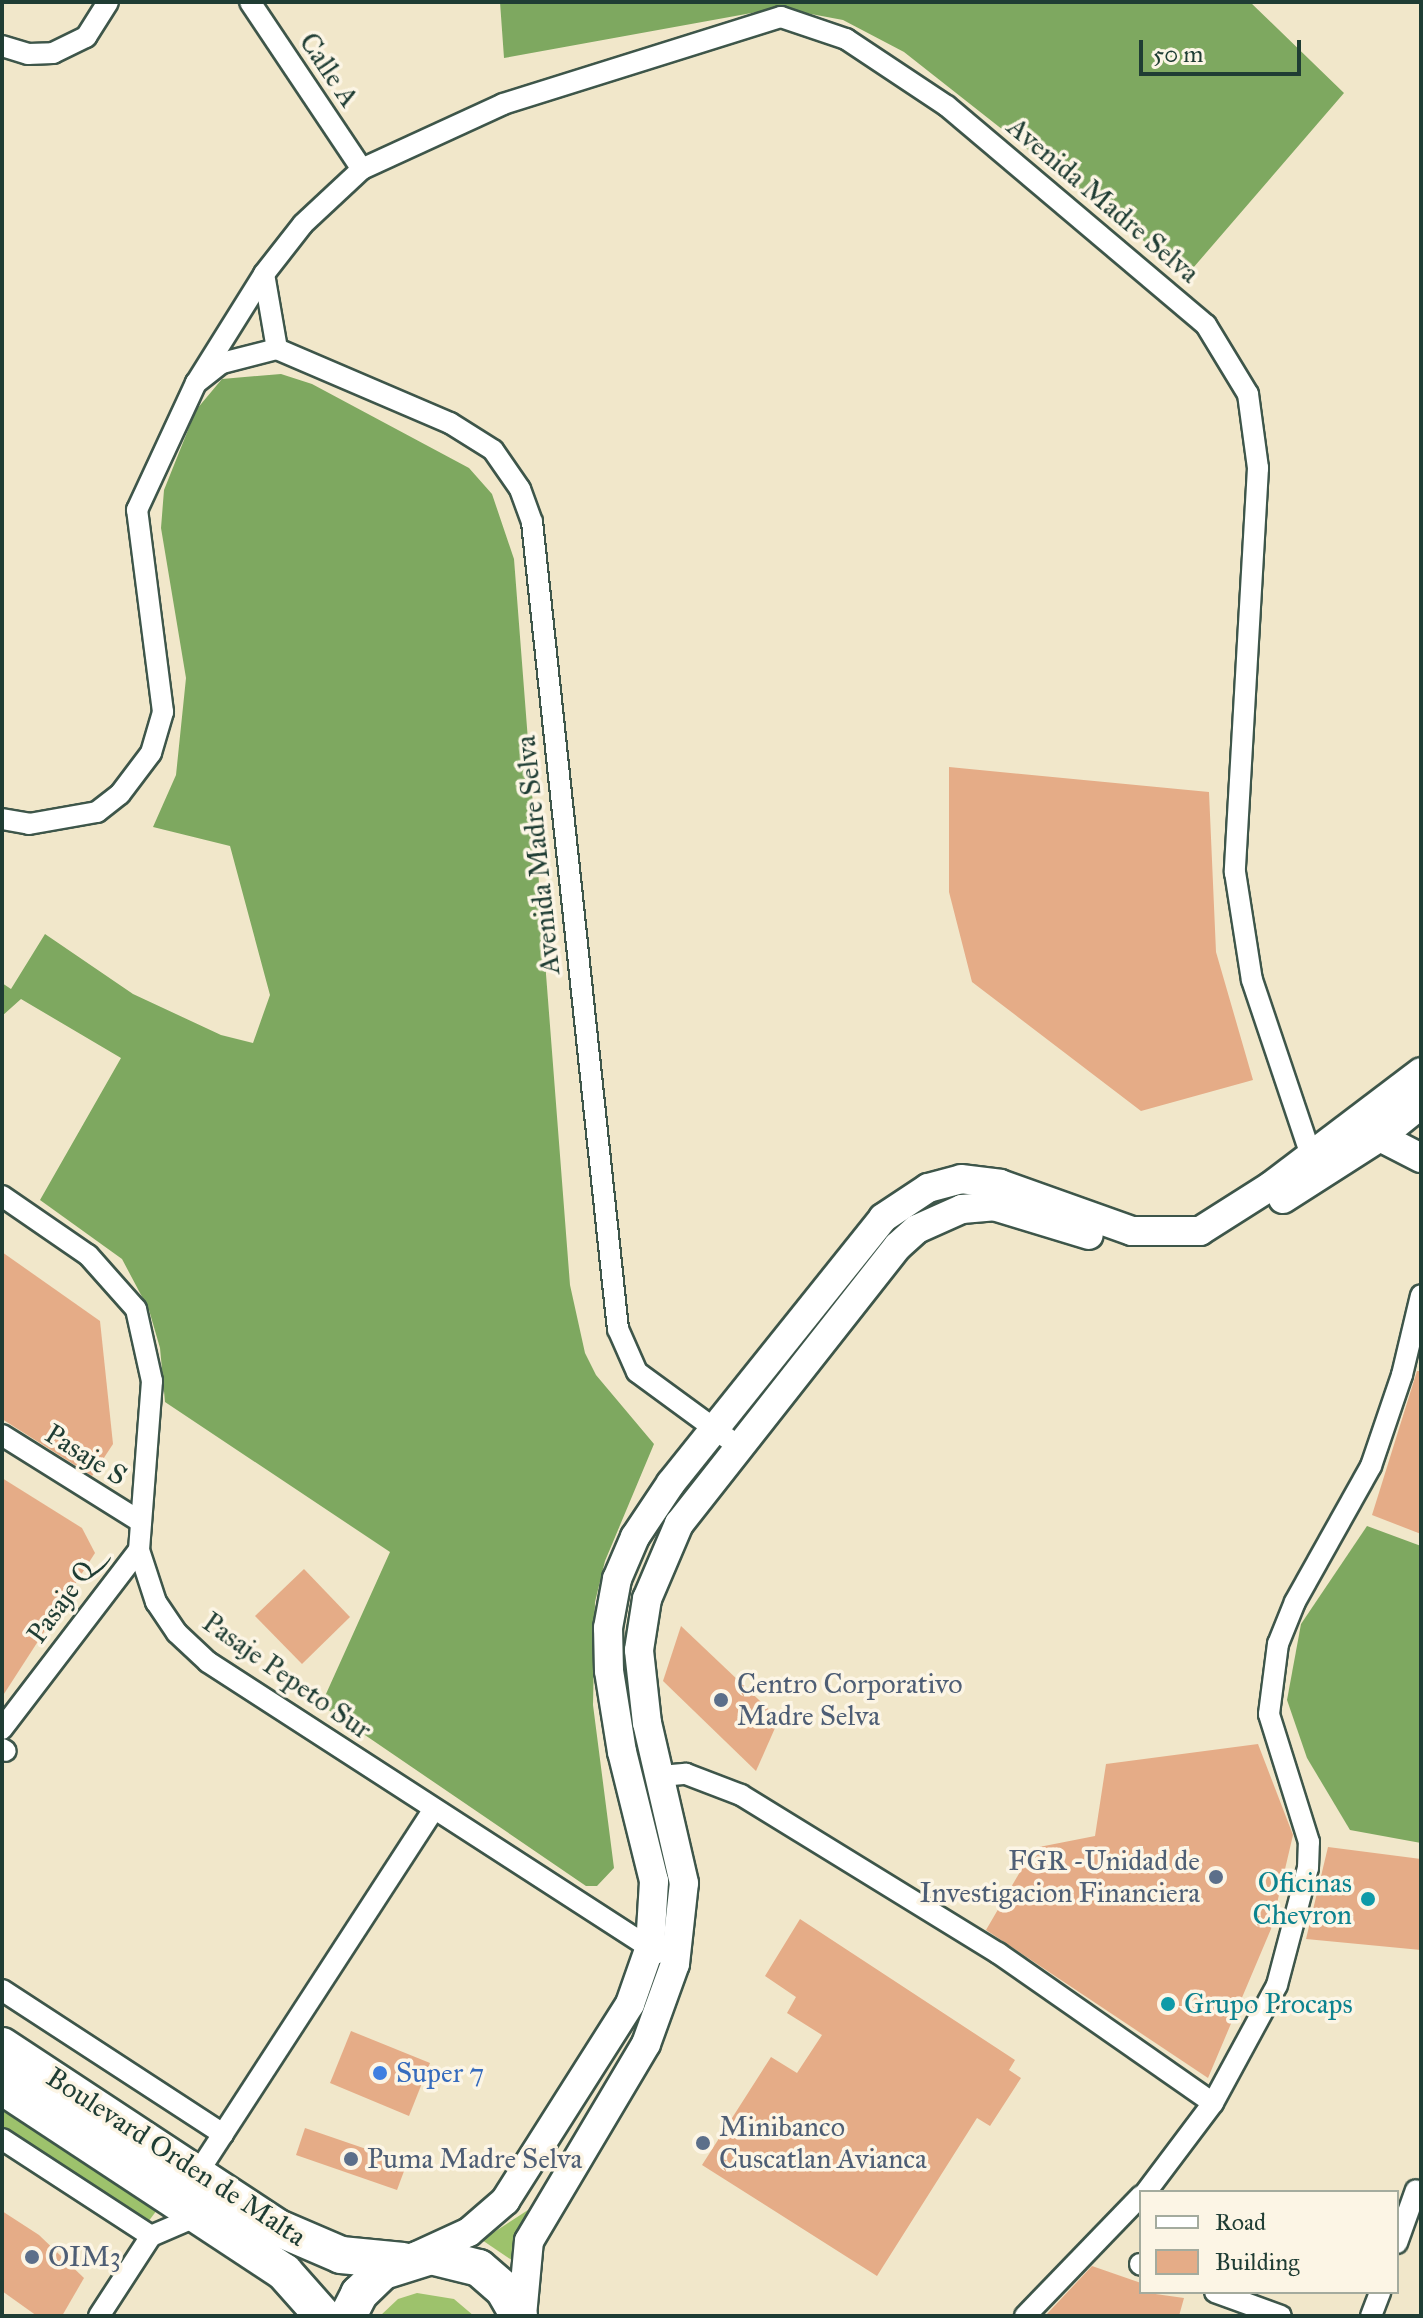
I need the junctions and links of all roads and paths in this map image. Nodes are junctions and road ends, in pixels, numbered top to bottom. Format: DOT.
graph roads {
  1 [pos="108,2"];
  2 [pos="250,2"];
  3 [pos="2,46"];
  4 [pos="362,169"];
  5 [pos="264,274"];
  6 [pos="277,349"];
  7 [pos="196,383"];
  8 [pos="2,819"];
  9 [pos="1421,1072"];
  10 [pos="1421,1104"];
  11 [pos="1372,1127"];
  12 [pos="1421,1158"];
  13 [pos="1315,1167"];
  14 [pos="2,1196"];
  15 [pos="1421,1295"];
  16 [pos="713,1430"];
  17 [pos="2,1435"];
  18 [pos="738,1446"];
  19 [pos="141,1522"];
  20 [pos="139,1550"];
  21 [pos="2,1729"];
  22 [pos="661,1776"];
  23 [pos="434,1809"];
  24 [pos="650,1947"];
  25 [pos="675,1964"];
  26 [pos="2,1990"];
  27 [pos="2,2046"];
  28 [pos="2,2086"];
  29 [pos="1213,2103"];
  30 [pos="223,2134"];
  31 [pos="2,2139"];
  32 [pos="197,2174"];
  33 [pos="1148,2190"];
  34 [pos="1416,2190"];
  35 [pos="1139,2198"];
  36 [pos="200,2215"];
  37 [pos="151,2236"];
  38 [pos="1399,2237"];
  39 [pos="408,2260"];
  40 [pos="1220,2294"];
  41 [pos="1379,2294"];
  42 [pos="99,2316"];
  43 [pos="323,2316"];
  44 [pos="348,2316"];
  45 [pos="520,2316"];
  46 [pos="1025,2316"];
  47 [pos="1281,2316"];
  48 [pos="1371,2316"];
  1 -- 3 [label="street"];
  2 -- 4 [label="street, Calle A"];
  4 -- 5 [label="street, Avenida Madre Selva"];
  4 -- 13 [label="street, Avenida Madre Selva"];
  5 -- 6 [label="street"];
  5 -- 7 [label="street, Avenida Madre Selva"];
  6 -- 7 [label="street"];
  6 -- 16 [label="street, Avenida Madre Selva"];
  7 -- 8 [label="street, Avenida Madre Selva"];
  9 -- 11 [label="street"];
  10 -- 11 [label="street"];
  11 -- 12 [label="street"];
  11 -- 13 [label="street"];
  13 -- 16 [label="street"];
  13 -- 18 [label="street"];
  14 -- 19 [label="street, Pasaje Pepeto Sur"];
  15 -- 29 [label="street"];
  16 -- 18 [label="street, Avenida Madre Selva"];
  16 -- 24 [label="street"];
  17 -- 19 [label="street, Pasaje S"];
  18 -- 22 [label="street"];
  19 -- 20 [label="street, Pasaje Pepeto Sur"];
  20 -- 21 [label="street, Pasaje Q"];
  20 -- 23 [label="street, Pasaje Pepeto Sur"];
  22 -- 25 [label="street"];
  22 -- 29 [label="street"];
  23 -- 24 [label="street, Pasaje Pepeto Sur"];
  23 -- 30 [label="street"];
  24 -- 25 [label="street, Pasaje Pepeto Sur"];
  24 -- 39 [label="street"];
  25 -- 45 [label="street"];
  26 -- 30 [label="street"];
  27 -- 32 [label="highway, Boulevard Orden de Malta"];
  28 -- 36 [label="highway, Boulevard Orden de Malta"];
  29 -- 33 [label="street"];
  30 -- 32 [label="street"];
  31 -- 37 [label="street"];
  32 -- 39 [label="highway, Boulevard Orden de Malta"];
  34 -- 38 [label="street"];
  35 -- 46 [label="street"];
  36 -- 37 [label="street"];
  36 -- 43 [label="highway, Boulevard Orden de Malta"];
  37 -- 42 [label="street"];
  39 -- 44 [label="highway"];
  39 -- 45 [label="highway, Boulevard Orden de Malta"];
  40 -- 47 [label="street"];
  41 -- 48 [label="street"];
}
